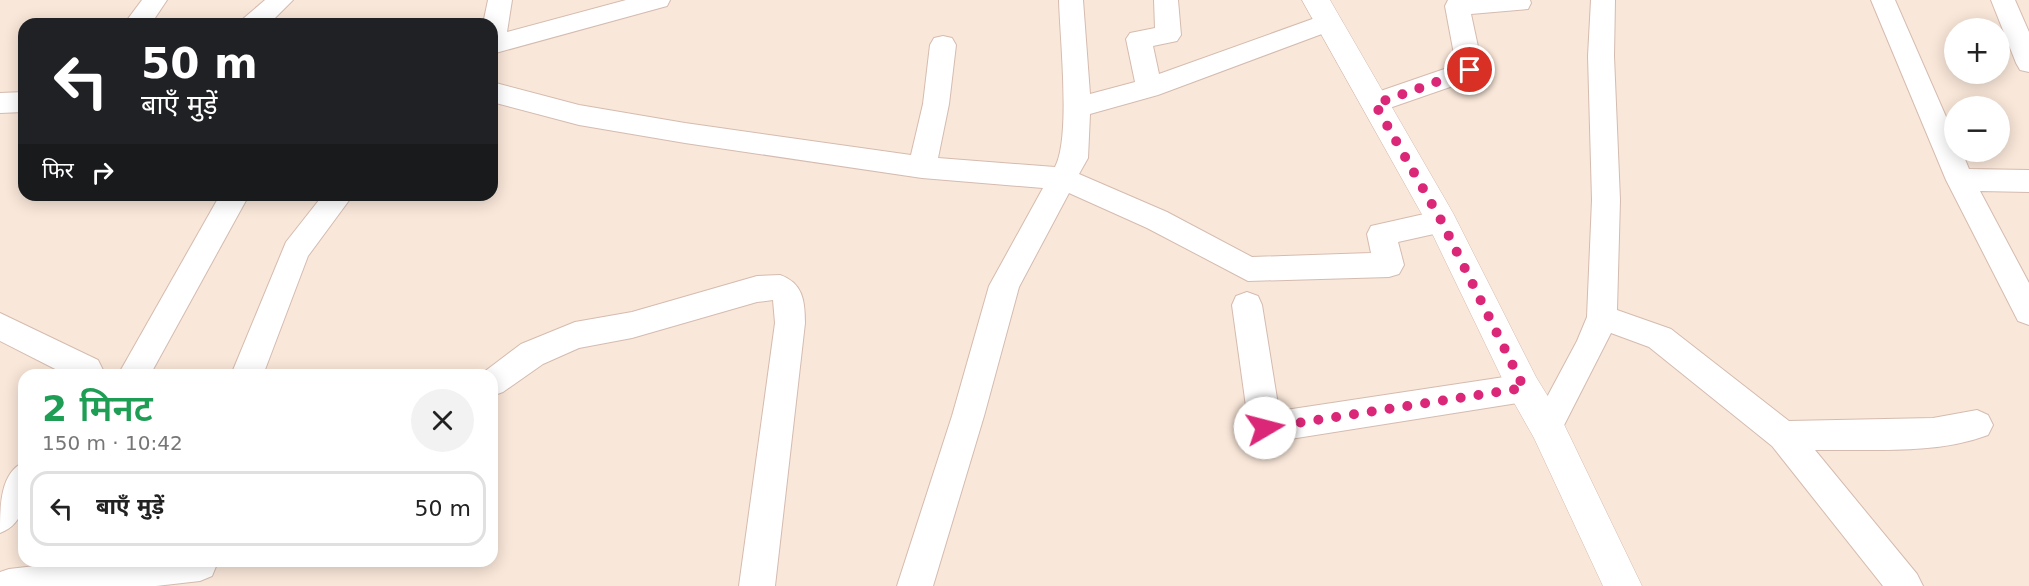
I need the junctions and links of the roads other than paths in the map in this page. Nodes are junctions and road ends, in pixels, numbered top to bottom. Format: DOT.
graph roads {
  1 [pos="155,0"];
  2 [pos="280,0"];
  3 [pos="500,0"];
  4 [pos="658,0"];
  5 [pos="1071,0"];
  6 [pos="1166,0"];
  7 [pos="1603,0"];
  8 [pos="1883,0"];
  9 [pos="2003,0"];
  10 [pos="1519,3"];
  11 [pos="1322,11"];
  12 [pos="142,18"];
  13 [pos="260,18"];
  14 [pos="497,18"];
  15 [pos="498,41"];
  16 [pos="943,45"];
  17 [pos="2029,63"];
  18 [pos="1149,88"];
  19 [pos="498,94"];
  20 [pos="18,102"];
  21 [pos="0,103"];
  22 [pos="1375,104"];
  23 [pos="1077,106"];
  24 [pos="922,167"];
  25 [pos="1064,179"];
  26 [pos="1960,180"];
  27 [pos="2029,181"];
  28 [pos="232,201"];
  29 [pos="334,201"];
  30 [pos="1442,222"];
  31 [pos="1247,305"];
  32 [pos="2029,312"];
  33 [pos="1602,317"];
  34 [pos="0,326"];
  35 [pos="80,369"];
  36 [pos="135,369"];
  37 [pos="249,369"];
  38 [pos="498,378"];
  39 [pos="1524,388"];
  40 [pos="1977,425"];
  41 [pos="1547,427"];
  42 [pos="1783,436"];
  43 [pos="18,487"];
  44 [pos="0,517"];
  45 [pos="196,570"];
  46 [pos="9,586"];
  47 [pos="757,586"];
  48 [pos="915,586"];
  49 [pos="1623,586"];
  50 [pos="1905,586"];
  1 -- 12 [label="street"];
  2 -- 13 [label="street"];
  3 -- 14 [label="street"];
  4 -- 15 [label="street"];
  5 -- 23 [label="street"];
  6 -- 18 [label="street"];
  7 -- 33 [label="street"];
  8 -- 26 [label="street"];
  9 -- 17 [label="street"];
  10 -- 22 [label="street"];
  11 -- 18 [label="street"];
  11 -- 22 [label="street"];
  16 -- 24 [label="street"];
  18 -- 23 [label="street"];
  19 -- 24 [label="street"];
  20 -- 21 [label="street"];
  22 -- 30 [label="street"];
  23 -- 25 [label="street"];
  24 -- 25 [label="street"];
  25 -- 30 [label="street"];
  25 -- 48 [label="street"];
  26 -- 27 [label="street"];
  26 -- 32 [label="street"];
  28 -- 36 [label="street"];
  29 -- 37 [label="street"];
  30 -- 39 [label="street"];
  31 -- 39 [label="street"];
  33 -- 41 [label="street"];
  33 -- 42 [label="street"];
  34 -- 35 [label="street"];
  38 -- 47 [label="street"];
  39 -- 41 [label="street"];
  40 -- 42 [label="street"];
  41 -- 49 [label="street"];
  42 -- 50 [label="street"];
  43 -- 44 [label="street"];
  45 -- 46 [label="street"];
}
